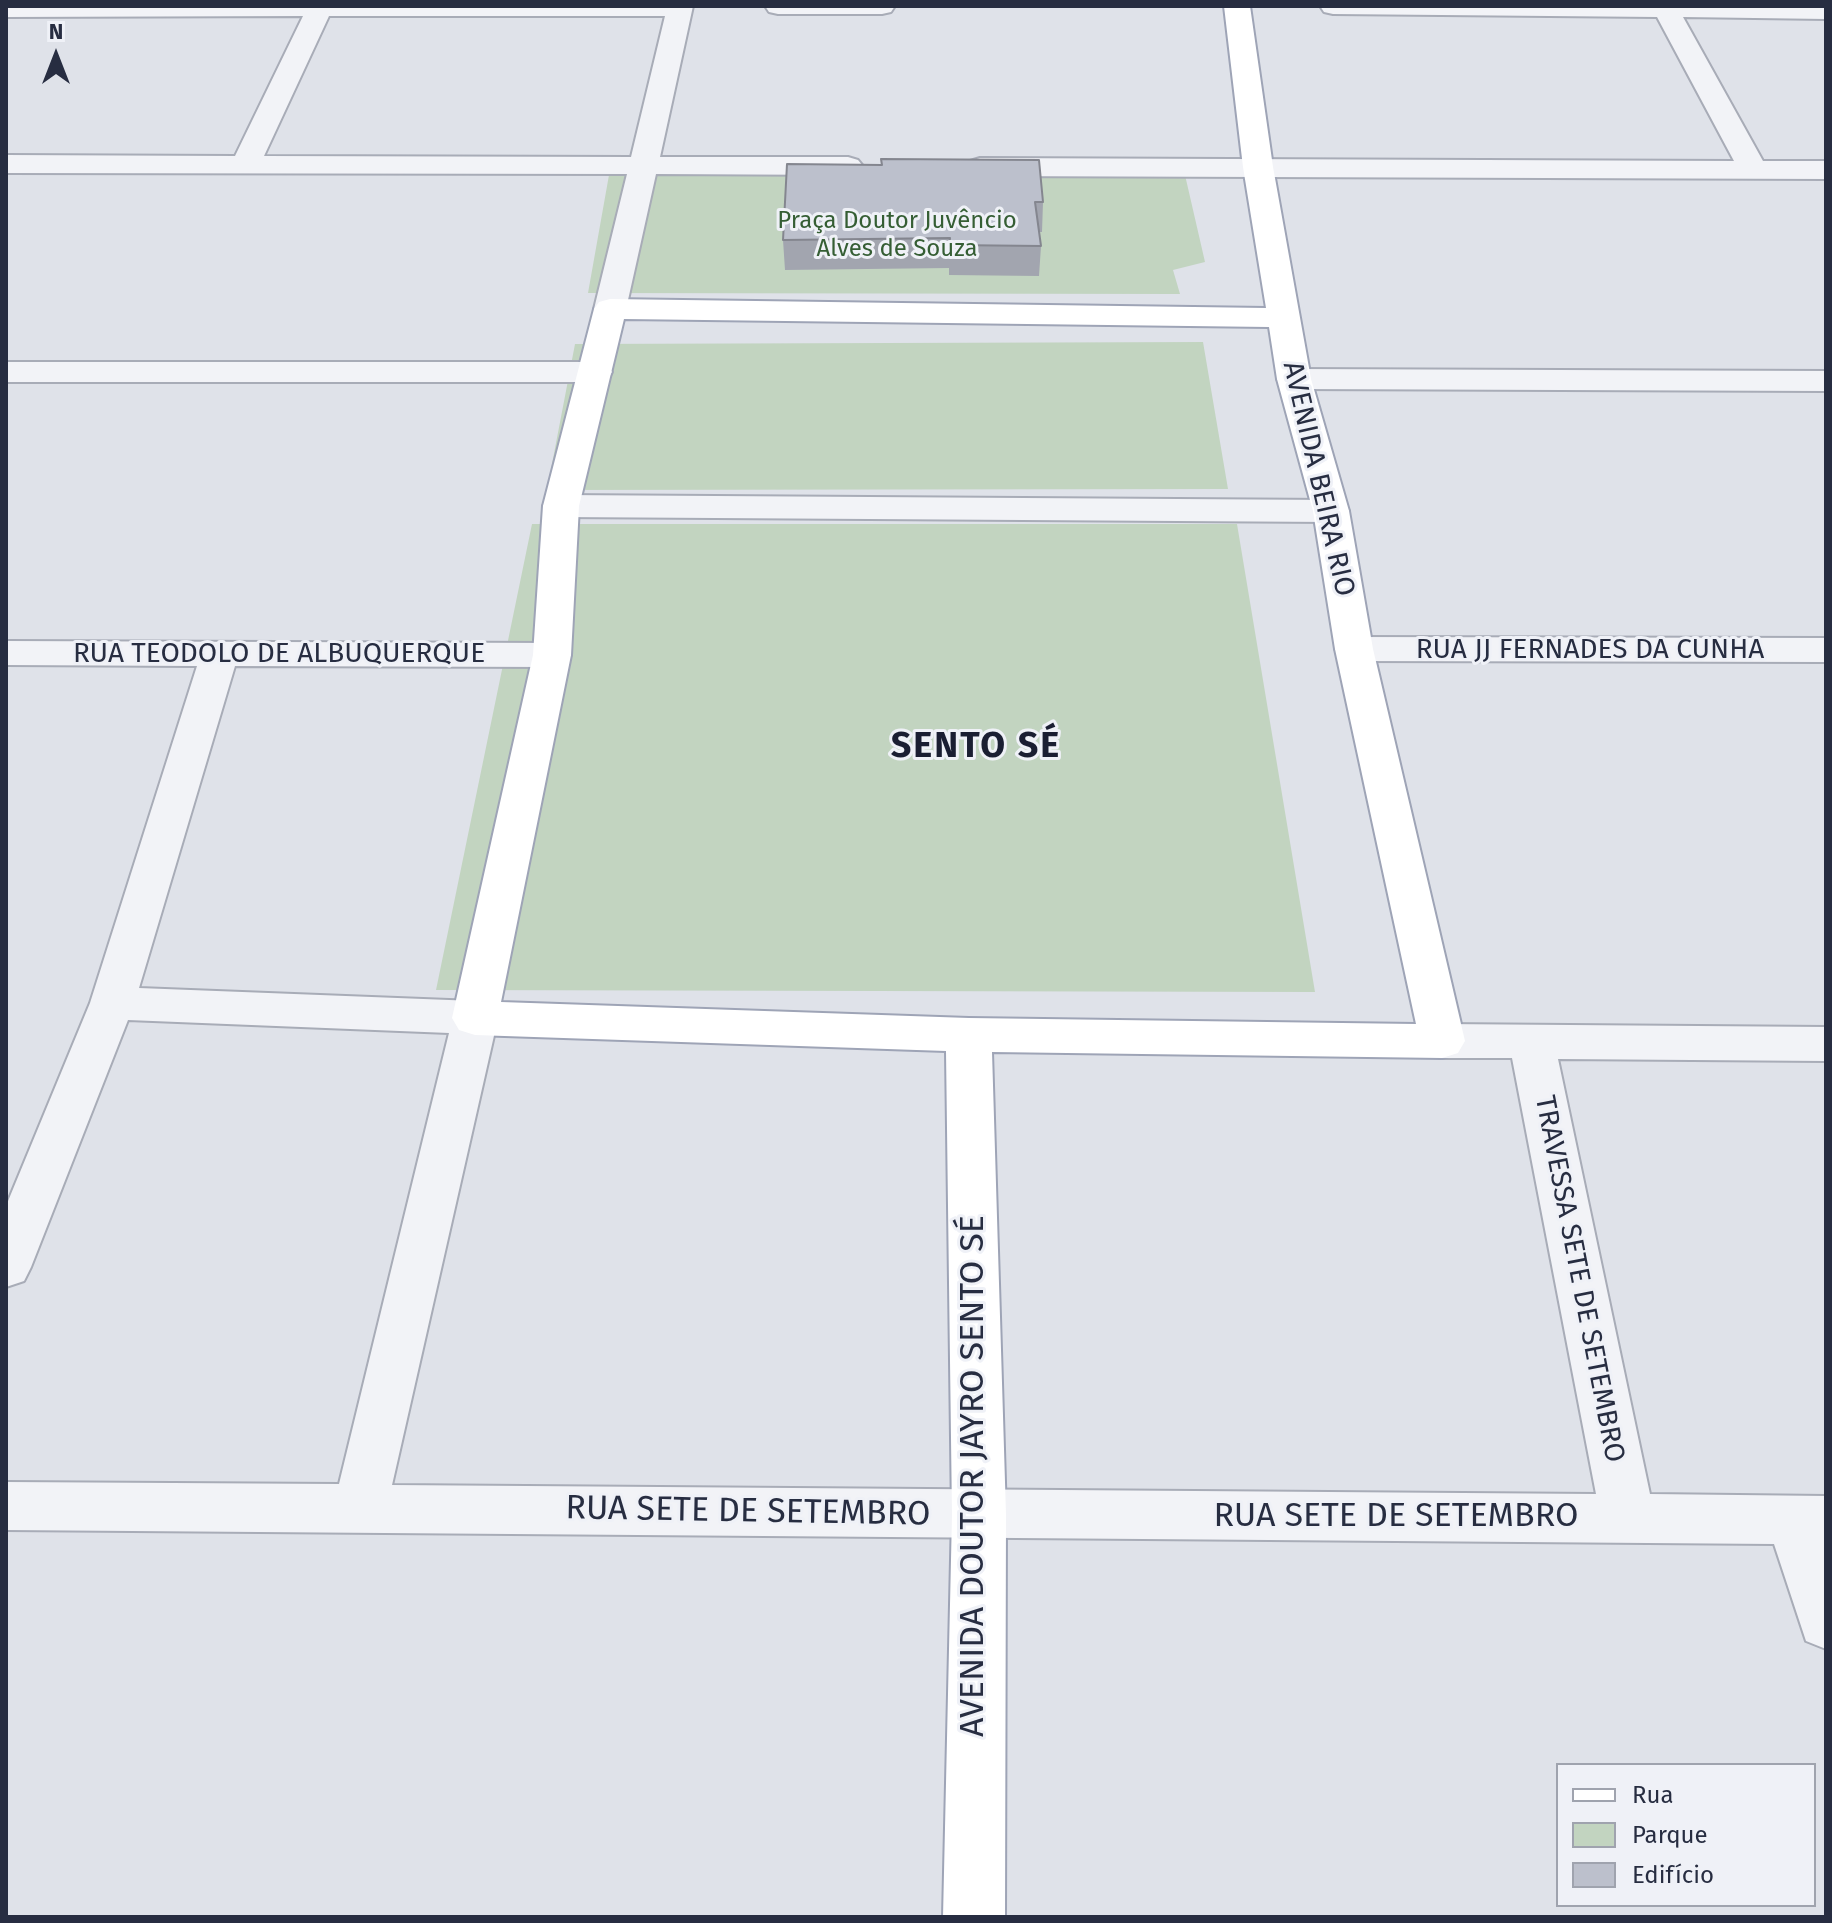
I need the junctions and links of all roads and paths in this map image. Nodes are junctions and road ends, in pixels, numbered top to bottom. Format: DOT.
graph roads {
  1 [pos="778,6"];
  2 [pos="882,6"];
  3 [pos="1237,6"];
  4 [pos="1333,6"];
  5 [pos="680,7"];
  6 [pos="320,8"];
  7 [pos="6,9"];
  8 [pos="1666,10"];
  9 [pos="1826,11"];
  10 [pos="7,165"];
  11 [pos="245,166"];
  12 [pos="643,166"];
  13 [pos="880,167"];
  14 [pos="958,167"];
  15 [pos="1258,167"];
  16 [pos="1753,169"];
  17 [pos="1826,170"];
  18 [pos="610,309"];
  19 [pos="1283,318"];
  20 [pos="6,372"];
  21 [pos="596,372"];
  22 [pos="1294,379"];
  23 [pos="1826,381"];
  24 [pos="561,506"];
  25 [pos="1331,511"];
  26 [pos="1354,649"];
  27 [pos="1826,650"];
  28 [pos="6,653"];
  29 [pos="219,655"];
  30 [pos="552,655"];
  31 [pos="112,1003"];
  32 [pos="475,1018"];
  33 [pos="969,1035"];
  34 [pos="1442,1041"];
  35 [pos="1531,1041"];
  36 [pos="1826,1044"];
  37 [pos="6,1267"];
  38 [pos="6,1506"];
  39 [pos="360,1508"];
  40 [pos="979,1515"];
  41 [pos="1628,1518"];
  42 [pos="1810,1520"];
  43 [pos="1826,1623"];
  44 [pos="974,1917"];
  1 -- 2 [label="street"];
  3 -- 15 [label="main road, AVENIDA BEIRA RIO"];
  4 -- 8 [label="street"];
  5 -- 6 [label="street"];
  5 -- 12 [label="street"];
  6 -- 7 [label="street"];
  6 -- 11 [label="street"];
  8 -- 9 [label="street"];
  8 -- 16 [label="street"];
  10 -- 11 [label="street"];
  11 -- 12 [label="street"];
  12 -- 13 [label="street"];
  12 -- 18 [label="street"];
  14 -- 15 [label="street"];
  15 -- 16 [label="street"];
  15 -- 19 [label="main road, AVENIDA BEIRA RIO"];
  16 -- 17 [label="street"];
  18 -- 19 [label="main road"];
  18 -- 21 [label="main road"];
  19 -- 22 [label="main road, AVENIDA BEIRA RIO"];
  20 -- 21 [label="street"];
  21 -- 24 [label="main road"];
  22 -- 23 [label="street"];
  22 -- 25 [label="main road, AVENIDA BEIRA RIO"];
  24 -- 25 [label="street"];
  24 -- 30 [label="main road"];
  25 -- 26 [label="main road, AVENIDA BEIRA RIO"];
  26 -- 27 [label="street, RUA JJ FERNADES DA CUNHA"];
  26 -- 34 [label="main road, AVENIDA BEIRA RIO"];
  28 -- 29 [label="street, RUA TEODOLO DE ALBUQUERQUE"];
  29 -- 30 [label="street, RUA TEODOLO DE ALBUQUERQUE"];
  29 -- 31 [label="street"];
  30 -- 32 [label="main road"];
  31 -- 32 [label="street"];
  31 -- 37 [label="street"];
  32 -- 33 [label="main road"];
  32 -- 39 [label="street"];
  33 -- 34 [label="main road"];
  33 -- 40 [label="main road, AVENIDA DOUTOR JAYRO SENTO SÉ"];
  34 -- 35 [label="street"];
  35 -- 36 [label="street"];
  35 -- 41 [label="street, TRAVESSA SETE DE SETEMBRO"];
  38 -- 39 [label="street, RUA SETE DE SETEMBRO"];
  39 -- 40 [label="street, RUA SETE DE SETEMBRO"];
  40 -- 41 [label="street, RUA SETE DE SETEMBRO"];
  40 -- 44 [label="main road, AVENIDA DOUTOR JAYRO SENTO SÉ"];
  41 -- 42 [label="street, RUA SETE DE SETEMBRO"];
  42 -- 43 [label="street"];
}
